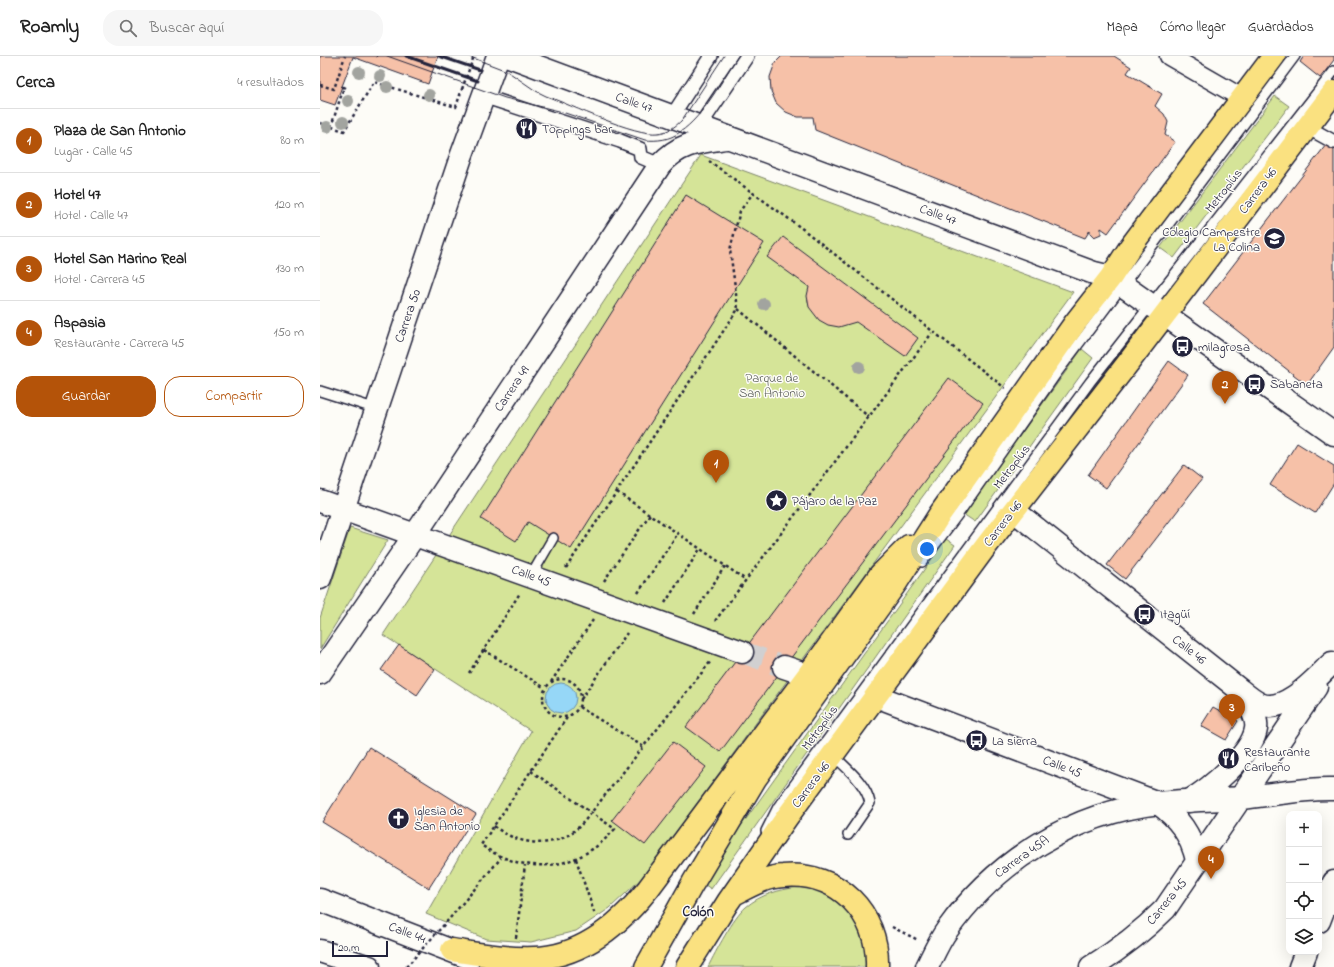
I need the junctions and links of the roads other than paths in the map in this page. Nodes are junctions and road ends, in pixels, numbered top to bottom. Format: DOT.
graph roads {
  1 [pos="498,56"];
  2 [pos="509,56"];
  3 [pos="711,56"];
  4 [pos="747,56"];
  5 [pos="1169,56"];
  6 [pos="1274,56"];
  7 [pos="1295,56"];
  8 [pos="1334,71"];
  9 [pos="1334,92"];
  10 [pos="483,96"];
  11 [pos="1242,98"];
  12 [pos="672,116"];
  13 [pos="699,126"];
  14 [pos="1316,132"];
  15 [pos="727,138"];
  16 [pos="1334,142"];
  17 [pos="660,165"];
  18 [pos="1117,282"];
  19 [pos="1158,310"];
  20 [pos="320,391"];
  21 [pos="377,409"];
  22 [pos="1334,434"];
  23 [pos="320,501"];
  24 [pos="343,509"];
  25 [pos="1013,510"];
  26 [pos="940,514"];
  27 [pos="415,535"];
  28 [pos="553,538"];
  29 [pos="321,571"];
  30 [pos="531,576"];
  31 [pos="733,648"];
  32 [pos="1333,662"];
  33 [pos="784,667"];
  34 [pos="320,673"];
  35 [pos="808,675"];
  36 [pos="1240,690"];
  37 [pos="876,696"];
  38 [pos="833,755"];
  39 [pos="773,771"];
  40 [pos="764,784"];
  41 [pos="1334,789"];
  42 [pos="1240,798"];
  43 [pos="1189,801"];
  44 [pos="1158,803"];
  45 [pos="848,835"];
  46 [pos="1197,860"];
  47 [pos="698,874"];
  48 [pos="1334,882"];
  49 [pos="730,898"];
  50 [pos="320,900"];
  51 [pos="1320,919"];
  52 [pos="452,950"];
  53 [pos="320,951"];
  54 [pos="1305,955"];
  55 [pos="933,961"];
  56 [pos="369,967"];
  57 [pos="494,967"];
  58 [pos="646,967"];
  59 [pos="688,967"];
  60 [pos="877,967"];
  61 [pos="1091,967"];
  62 [pos="1300,967"];
  1 -- 10 [label="street, Carrera 50"];
  2 -- 12 [label="street, Calle 47"];
  3 -- 12 [label="street"];
  4 -- 13 [label="street"];
  5 -- 11 [label="street"];
  6 -- 11 [label="main road"];
  7 -- 18 [label="lane, Metroplús"];
  8 -- 19 [label="lane, Metroplús"];
  9 -- 19 [label="main road, Carrera 46"];
  10 -- 17 [label="street"];
  10 -- 21 [label="street, Carrera 50"];
  11 -- 18 [label="main road"];
  12 -- 13 [label="street, Calle 47"];
  13 -- 15 [label="street, Calle 47"];
  14 -- 16 [label="street"];
  15 -- 17 [label="street, Carrera 49"];
  15 -- 18 [label="street, Calle 47"];
  17 -- 27 [label="street, Carrera 49"];
  18 -- 19 [label="street, Calle 47"];
  18 -- 26 [label="main road"];
  18 -- 39 [label="lane, Metroplús"];
  19 -- 22 [label="street, Calle 47"];
  19 -- 25 [label="main road, Carrera 46"];
  19 -- 49 [label="lane, Metroplús"];
  20 -- 21 [label="lane"];
  21 -- 24 [label="street, Carrera 50"];
  23 -- 24 [label="street, Calle 45"];
  24 -- 27 [label="street, Calle 45"];
  24 -- 29 [label="street, Carrera 50"];
  25 -- 36 [label="street, Calle 46"];
  25 -- 37 [label="main road, Carrera 46"];
  26 -- 35 [label="main road"];
  26 -- 47 [label="main road"];
  27 -- 30 [label="street, Calle 45"];
  27 -- 34 [label="street, Carrera 49"];
  28 -- 30 [label="lane"];
  30 -- 31 [label="street, Calle 45"];
  32 -- 36 [label="street, Calle 46"];
  32 -- 42 [label="street, Carrera 45"];
  33 -- 35 [label="street"];
  35 -- 52 [label="main road"];
  36 -- 43 [label="street"];
  37 -- 38 [label="main road, Carrera 46"];
  37 -- 44 [label="street, Calle 45"];
  38 -- 45 [label="lane"];
  38 -- 49 [label="main road, Carrera 46"];
  40 -- 47 [label="lane"];
  41 -- 42 [label="street, Calle 45"];
  42 -- 43 [label="street, Calle 45"];
  42 -- 46 [label="street, Carrera 45"];
  43 -- 44 [label="street, Calle 45"];
  44 -- 46 [label="street, Calle 45"];
  44 -- 55 [label="street, Carrera 45A"];
  46 -- 61 [label="street, Carrera 45"];
  47 -- 58 [label="main road"];
  48 -- 51 [label="street"];
  49 -- 59 [label="main road, Carrera 46"];
  49 -- 60 [label="main road"];
  50 -- 52 [label="street, Calle 44"];
  52 -- 57 [label="street, Calle 44"];
  53 -- 56 [label="street"];
  54 -- 62 [label="street"];
}
